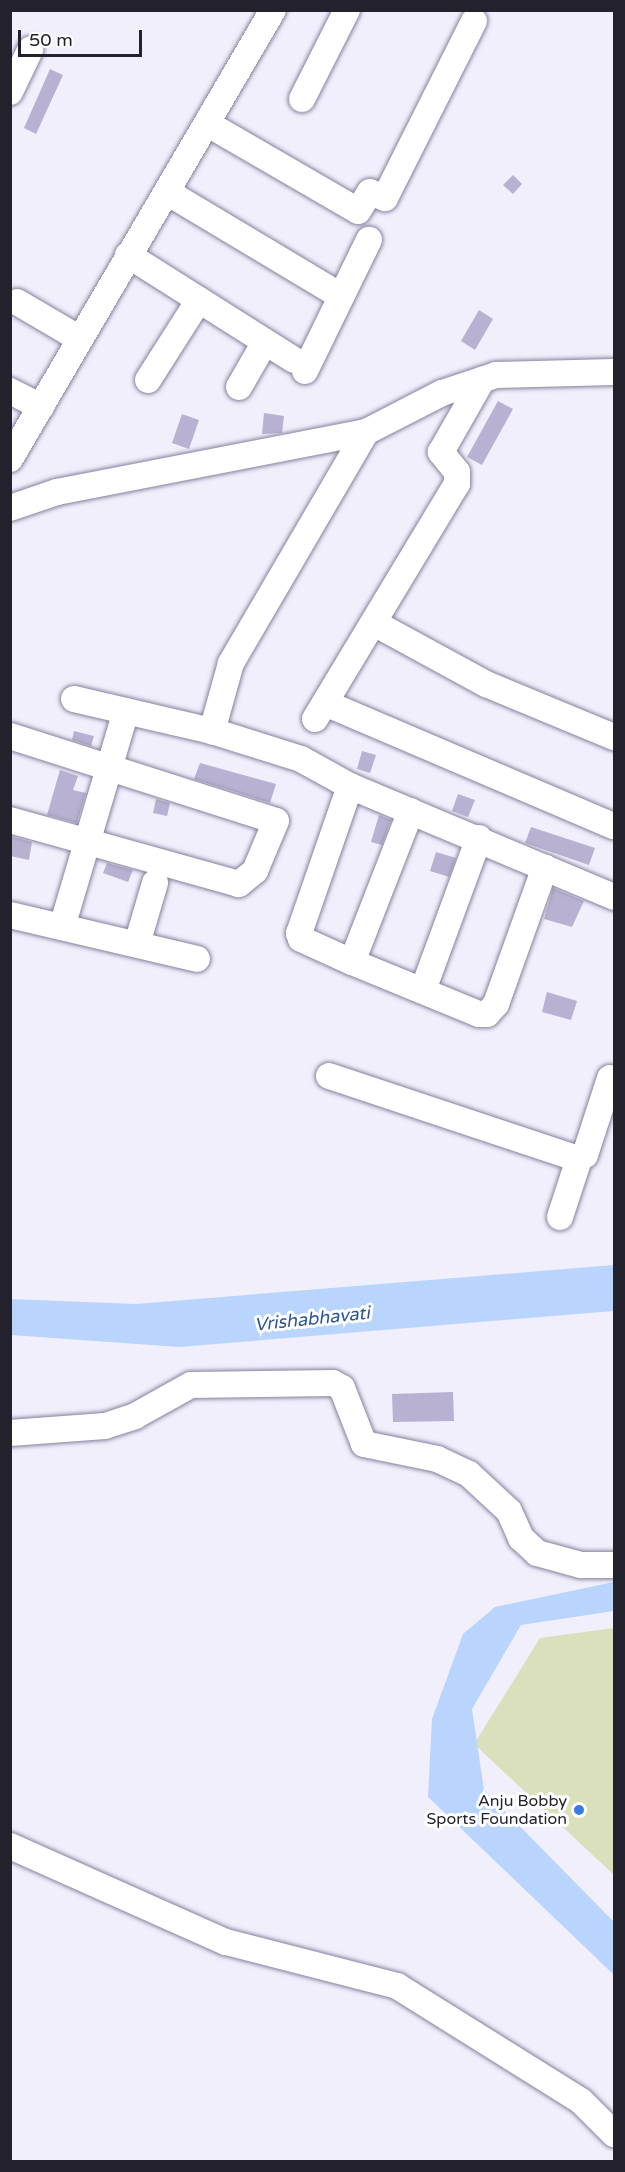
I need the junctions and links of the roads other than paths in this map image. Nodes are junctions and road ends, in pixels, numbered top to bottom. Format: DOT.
graph roads {
  1 [pos="273,10"];
  2 [pos="348,10"];
  3 [pos="474,21"];
  4 [pos="30,50"];
  5 [pos="10,92"];
  6 [pos="303,99"];
  7 [pos="208,124"];
  8 [pos="167,192"];
  9 [pos="369,240"];
  10 [pos="128,255"];
  11 [pos="341,296"];
  12 [pos="199,300"];
  13 [pos="17,302"];
  14 [pos="80,339"];
  15 [pos="265,342"];
  16 [pos="615,372"];
  17 [pos="148,380"];
  18 [pos="482,380"];
  19 [pos="239,387"];
  20 [pos="10,391"];
  21 [pos="41,407"];
  22 [pos="366,432"];
  23 [pos="10,459"];
  24 [pos="10,508"];
  25 [pos="374,623"];
  26 [pos="74,699"];
  27 [pos="126,711"];
  28 [pos="212,731"];
  29 [pos="10,736"];
  30 [pos="615,737"];
  31 [pos="111,768"];
  32 [pos="350,786"];
  33 [pos="411,812"];
  34 [pos="10,820"];
  35 [pos="615,826"];
  36 [pos="479,838"];
  37 [pos="90,843"];
  38 [pos="545,867"];
  39 [pos="156,883"];
  40 [pos="615,897"];
  41 [pos="10,915"];
  42 [pos="62,927"];
  43 [pos="137,944"];
  44 [pos="197,959"];
  45 [pos="352,962"];
  46 [pos="423,990"];
  47 [pos="613,1073"];
  48 [pos="329,1076"];
  49 [pos="579,1159"];
  50 [pos="560,1217"];
  51 [pos="10,1433"];
  52 [pos="615,1565"];
  53 [pos="10,1846"];
  54 [pos="615,2134"];
  1 -- 7 [label="street"];
  2 -- 6 [label="street"];
  3 -- 7 [label="street"];
  4 -- 5 [label="street"];
  7 -- 8 [label="street"];
  8 -- 10 [label="street"];
  8 -- 11 [label="street"];
  9 -- 11 [label="street"];
  10 -- 12 [label="street"];
  10 -- 14 [label="street"];
  11 -- 15 [label="street"];
  12 -- 15 [label="street"];
  12 -- 17 [label="street"];
  13 -- 14 [label="street"];
  14 -- 21 [label="street"];
  15 -- 19 [label="street"];
  16 -- 18 [label="street"];
  18 -- 22 [label="street"];
  18 -- 25 [label="street"];
  20 -- 21 [label="street"];
  21 -- 23 [label="street"];
  22 -- 24 [label="street"];
  22 -- 28 [label="street"];
  25 -- 30 [label="street"];
  25 -- 35 [label="street"];
  26 -- 27 [label="street"];
  27 -- 28 [label="street"];
  27 -- 31 [label="street"];
  28 -- 32 [label="street"];
  29 -- 31 [label="street"];
  31 -- 37 [label="street"];
  31 -- 37 [label="street"];
  32 -- 33 [label="street"];
  32 -- 45 [label="street"];
  33 -- 36 [label="street"];
  33 -- 45 [label="street"];
  34 -- 37 [label="street"];
  36 -- 38 [label="street"];
  36 -- 46 [label="street"];
  37 -- 42 [label="street"];
  38 -- 40 [label="street"];
  38 -- 46 [label="street"];
  39 -- 43 [label="street"];
  41 -- 42 [label="street"];
  42 -- 43 [label="street"];
  43 -- 44 [label="street"];
  45 -- 46 [label="street"];
  47 -- 49 [label="street"];
  48 -- 49 [label="street"];
  49 -- 50 [label="street"];
  51 -- 52 [label="street"];
  53 -- 54 [label="street"];
}
